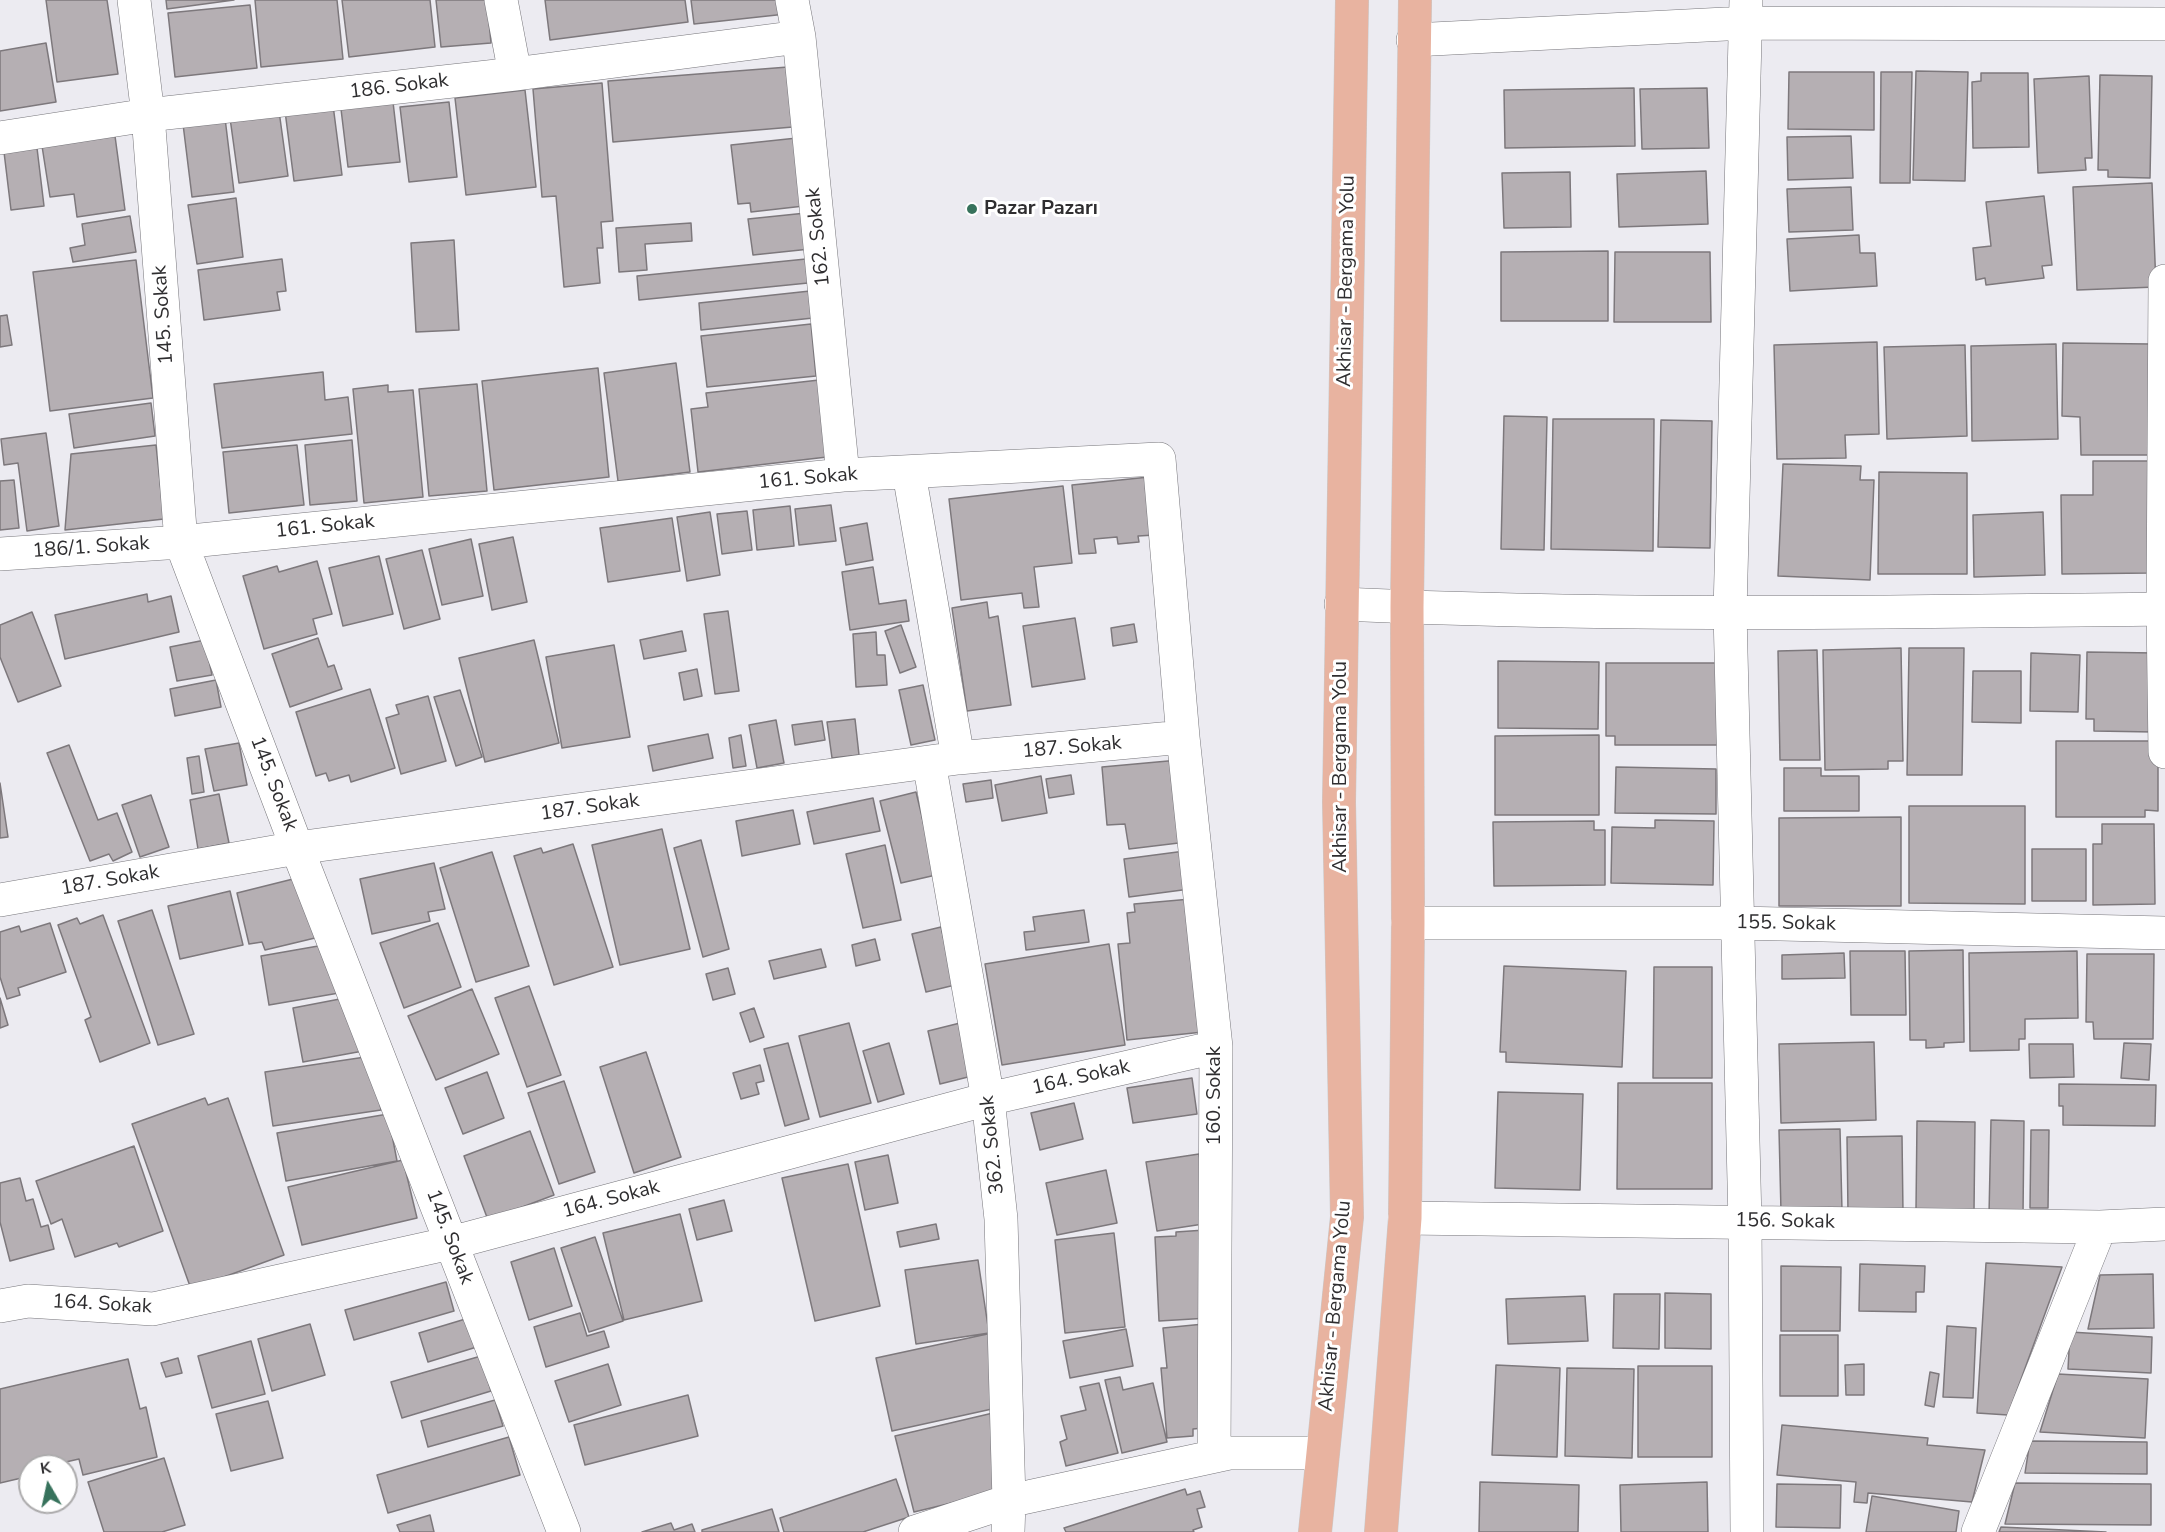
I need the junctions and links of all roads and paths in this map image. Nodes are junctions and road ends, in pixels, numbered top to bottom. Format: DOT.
graph roads {
  1 [pos="134,0"];
  2 [pos="501,0"];
  3 [pos="792,0"];
  4 [pos="1352,0"];
  5 [pos="1415,0"];
  6 [pos="1745,11"];
  7 [pos="2165,24"];
  8 [pos="799,37"];
  9 [pos="1413,40"];
  10 [pos="515,74"];
  11 [pos="148,116"];
  12 [pos="0,138"];
  13 [pos="2165,281"];
  14 [pos="909,473"];
  15 [pos="843,475"];
  16 [pos="181,542"];
  17 [pos="0,554"];
  18 [pos="1341,604"];
  19 [pos="1407,607"];
  20 [pos="2164,609"];
  21 [pos="1730,612"];
  22 [pos="1183,737"];
  23 [pos="2165,752"];
  24 [pos="944,760"];
  25 [pos="297,848"];
  26 [pos="0,900"];
  27 [pos="1408,923"];
  28 [pos="1738,923"];
  29 [pos="2165,933"];
  30 [pos="1216,1047"];
  31 [pos="988,1099"];
  32 [pos="1405,1218"];
  33 [pos="1745,1222"];
  34 [pos="2165,1224"];
  35 [pos="2100,1227"];
  36 [pos="451,1243"];
  37 [pos="0,1306"];
  38 [pos="1322,1453"];
  39 [pos="1214,1456"];
  40 [pos="1008,1516"];
  41 [pos="564,1532"];
  42 [pos="915,1532"];
  43 [pos="1315,1532"];
  44 [pos="1381,1532"];
  45 [pos="1747,1532"];
  46 [pos="1978,1532"];
  1 -- 11 [label="street, 145. Sokak"];
  2 -- 10 [label="street"];
  3 -- 8 [label="street, 162. Sokak"];
  4 -- 18 [label="main road, Akhisar - Bergama Yolu"];
  5 -- 9 [label="main road"];
  6 -- 7 [label="street"];
  6 -- 9 [label="street"];
  6 -- 21 [label="street"];
  8 -- 10 [label="street, 186. Sokak"];
  8 -- 15 [label="street, 162. Sokak"];
  9 -- 19 [label="main road"];
  10 -- 11 [label="street, 186. Sokak"];
  11 -- 12 [label="street, 186. Sokak"];
  11 -- 16 [label="street, 145. Sokak"];
  13 -- 20 [label="street"];
  14 -- 15 [label="street, 161. Sokak"];
  14 -- 22 [label="street, 161. Sokak"];
  14 -- 24 [label="street, 362. Sokak"];
  15 -- 16 [label="street, 161. Sokak"];
  16 -- 17 [label="street, 186/1. Sokak"];
  16 -- 25 [label="street, 145. Sokak"];
  18 -- 19 [label="street"];
  18 -- 38 [label="main road, Akhisar - Bergama Yolu"];
  19 -- 21 [label="street"];
  19 -- 27 [label="main road"];
  20 -- 21 [label="street"];
  20 -- 23 [label="street"];
  21 -- 28 [label="street"];
  22 -- 24 [label="street, 187. Sokak"];
  22 -- 30 [label="street, 160. Sokak"];
  24 -- 25 [label="street, 187. Sokak"];
  24 -- 31 [label="street, 362. Sokak"];
  25 -- 26 [label="street, 187. Sokak"];
  25 -- 36 [label="street, 145. Sokak"];
  27 -- 28 [label="street, 155. Sokak"];
  27 -- 32 [label="main road"];
  28 -- 29 [label="street, 155. Sokak"];
  28 -- 33 [label="street"];
  30 -- 31 [label="street, 164. Sokak"];
  30 -- 39 [label="street, 160. Sokak"];
  31 -- 36 [label="street, 164. Sokak"];
  31 -- 40 [label="street, 362. Sokak"];
  32 -- 33 [label="street, 156. Sokak"];
  32 -- 44 [label="main road"];
  33 -- 35 [label="street, 156. Sokak"];
  33 -- 45 [label="street"];
  34 -- 35 [label="street, 156. Sokak"];
  35 -- 46 [label="street"];
  36 -- 37 [label="street, 164. Sokak"];
  36 -- 41 [label="street, 145. Sokak"];
  38 -- 39 [label="street"];
  38 -- 43 [label="main road, Akhisar - Bergama Yolu"];
  39 -- 40 [label="street"];
  40 -- 42 [label="street"];
}
